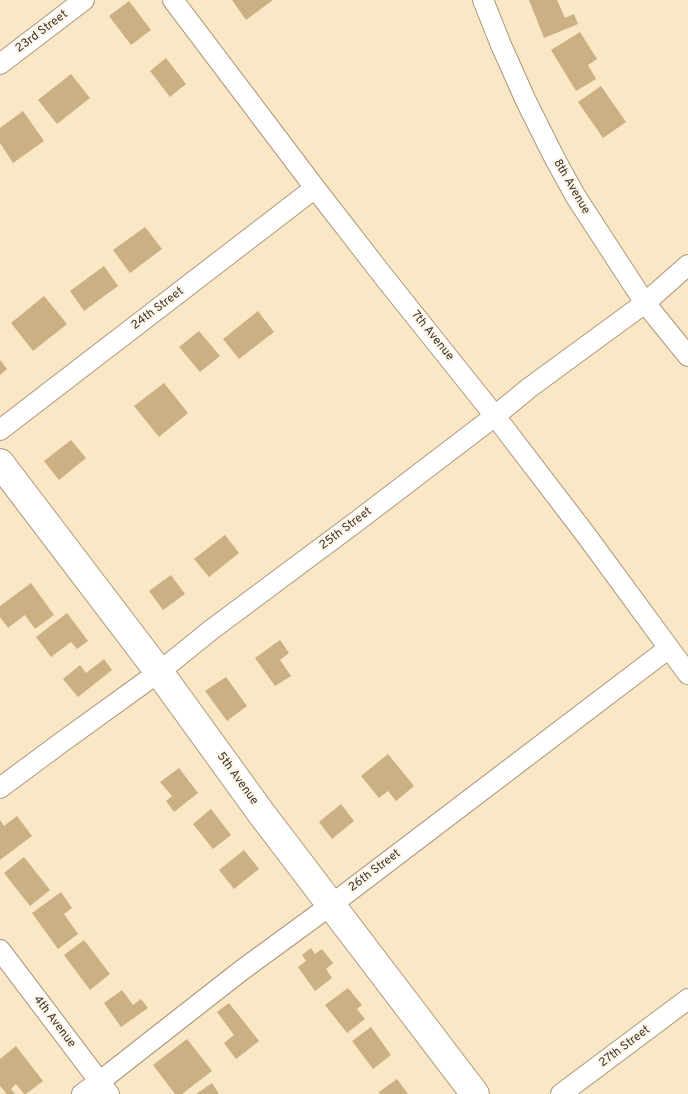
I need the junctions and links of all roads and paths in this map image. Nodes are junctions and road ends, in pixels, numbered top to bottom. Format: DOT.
graph roads {
  1 [pos="84,0"];
  2 [pos="173,0"];
  3 [pos="483,0"];
  4 [pos="0,64"];
  5 [pos="315,188"];
  6 [pos="688,265"];
  7 [pos="645,303"];
  8 [pos="688,356"];
  9 [pos="495,416"];
  10 [pos="0,430"];
  11 [pos="0,463"];
  12 [pos="669,648"];
  13 [pos="159,672"];
  14 [pos="688,674"];
  15 [pos="0,788"];
  16 [pos="331,905"];
  17 [pos="0,950"];
  18 [pos="688,999"];
  19 [pos="104,1088"];
  20 [pos="82,1094"];
  21 [pos="475,1094"];
  22 [pos="561,1094"];
  1 -- 4 [label="street, 23rd Street"];
  2 -- 5 [label="street, 7th Avenue"];
  3 -- 7 [label="street, 8th Avenue"];
  5 -- 9 [label="street, 7th Avenue"];
  5 -- 10 [label="street, 24th Street"];
  6 -- 7 [label="street, 25th Street"];
  7 -- 8 [label="street, 8th Avenue"];
  7 -- 9 [label="street, 25th Street"];
  9 -- 12 [label="street, 7th Avenue"];
  9 -- 13 [label="street, 25th Street"];
  11 -- 13 [label="street, 5th Avenue"];
  12 -- 14 [label="street, 7th Avenue"];
  12 -- 16 [label="street, 26th Street"];
  13 -- 15 [label="street, 25th Street"];
  13 -- 16 [label="street, 5th Avenue"];
  16 -- 19 [label="street, 26th Street"];
  16 -- 21 [label="street, 5th Avenue"];
  17 -- 19 [label="street, 4th Avenue"];
  18 -- 22 [label="street, 27th Street"];
  19 -- 20 [label="street, 26th Street"];
}
